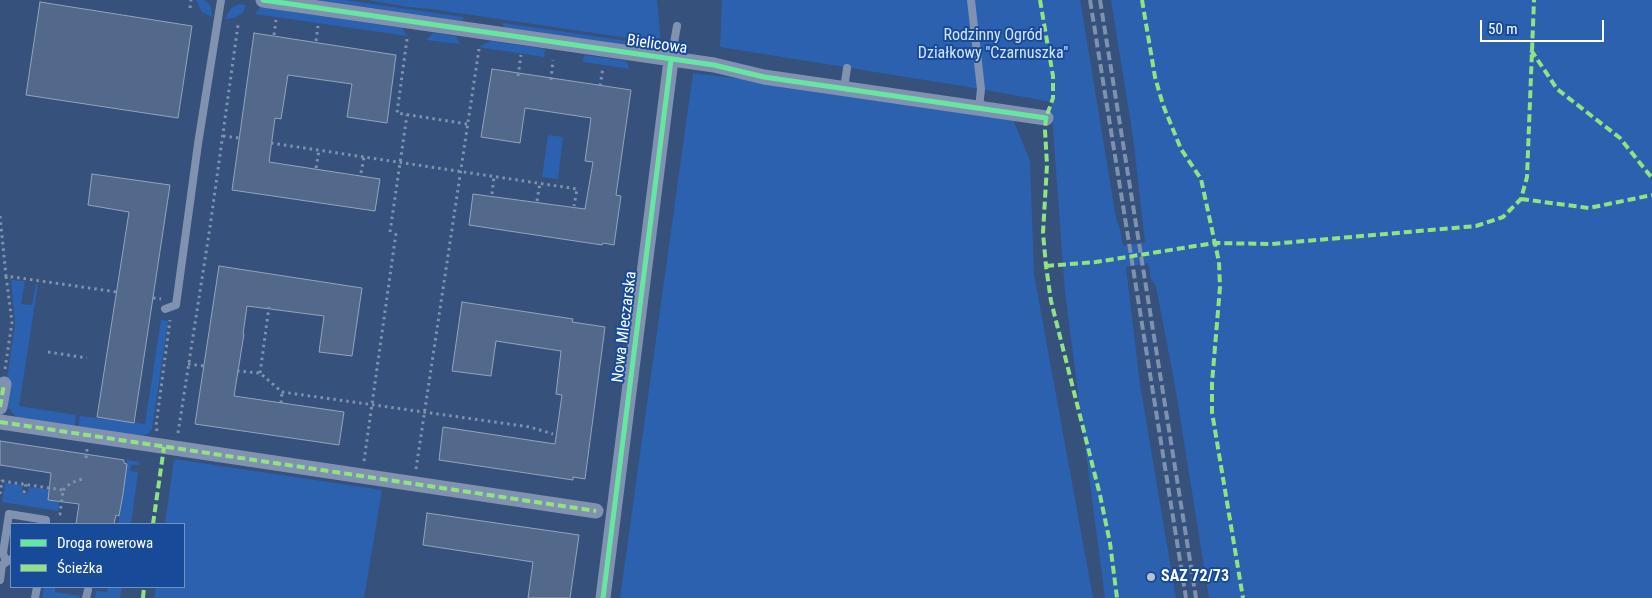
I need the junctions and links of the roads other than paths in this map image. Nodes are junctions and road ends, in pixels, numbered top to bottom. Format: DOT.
graph roads {
  1 [pos="221,0"];
  2 [pos="263,0"];
  3 [pos="971,0"];
  4 [pos="677,26"];
  5 [pos="671,60"];
  6 [pos="847,68"];
  7 [pos="844,89"];
  8 [pos="979,108"];
  9 [pos="1046,118"];
  10 [pos="165,309"];
  11 [pos="4,384"];
  12 [pos="0,407"];
  13 [pos="0,422"];
  14 [pos="596,511"];
  15 [pos="46,523"];
  16 [pos="9,560"];
  17 [pos="0,580"];
  18 [pos="603,598"];
  1 -- 10 [label="lane"];
  2 -- 5 [label="street, Bielicowa"];
  3 -- 8 [label="lane"];
  4 -- 5 [label="lane"];
  5 -- 7 [label="street, Bielicowa"];
  5 -- 18 [label="street, Nowa Mleczarska"];
  6 -- 7 [label="lane"];
  7 -- 8 [label="street, Bielicowa"];
  8 -- 9 [label="street, Bielicowa"];
  11 -- 12 [label="street"];
  13 -- 14 [label="street"];
  15 -- 16 [label="lane"];
  16 -- 17 [label="lane"];
}
